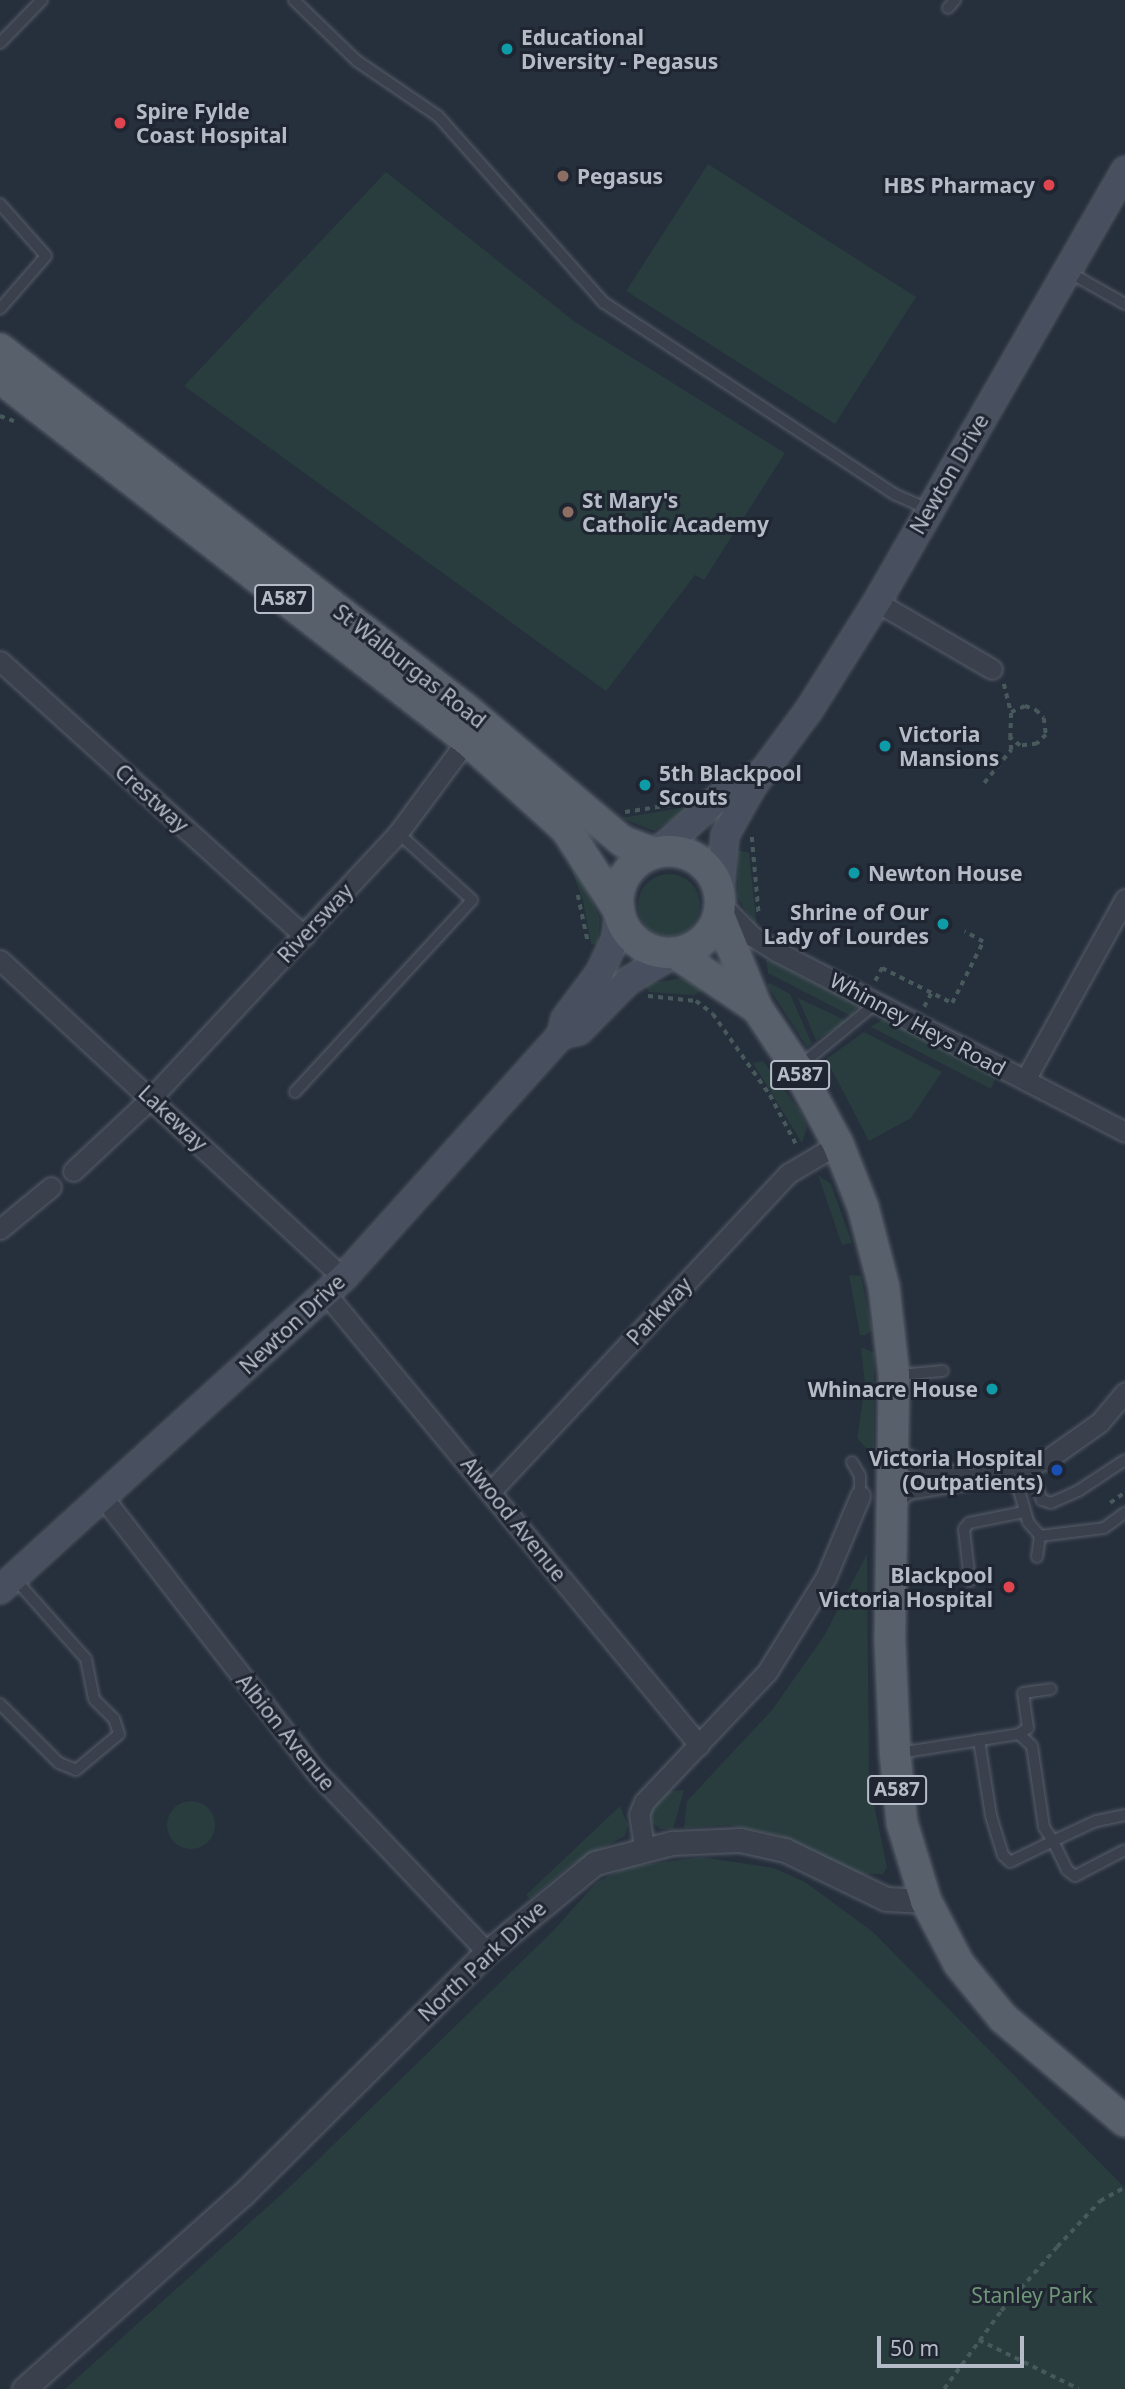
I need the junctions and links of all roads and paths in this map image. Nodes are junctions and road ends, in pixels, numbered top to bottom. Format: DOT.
graph roads {
  1 [pos="42,0"];
  2 [pos="294,0"];
  3 [pos="0,43"];
  4 [pos="1125,170"];
  5 [pos="0,204"];
  6 [pos="1067,271"];
  7 [pos="1125,304"];
  8 [pos="0,309"];
  9 [pos="0,348"];
  10 [pos="0,378"];
  11 [pos="927,509"];
  12 [pos="877,602"];
  13 [pos="0,661"];
  14 [pos="997,672"];
  15 [pos="1011,712"];
  16 [pos="930,730"];
  17 [pos="1010,738"];
  18 [pos="467,740"];
  19 [pos="950,740"];
  20 [pos="763,771"];
  21 [pos="984,783"];
  22 [pos="680,804"];
  23 [pos="621,813"];
  24 [pos="753,825"];
  25 [pos="398,833"];
  26 [pos="655,853"];
  27 [pos="576,888"];
  28 [pos="1125,899"];
  29 [pos="720,903"];
  30 [pos="619,911"];
  31 [pos="965,932"];
  32 [pos="303,936"];
  33 [pos="778,952"];
  34 [pos="675,953"];
  35 [pos="589,954"];
  36 [pos="0,960"];
  37 [pos="634,999"];
  38 [pos="870,1002"];
  39 [pos="757,1009"];
  40 [pos="561,1035"];
  41 [pos="797,1068"];
  42 [pos="1025,1080"];
  43 [pos="295,1092"];
  44 [pos="152,1097"];
  45 [pos="1125,1132"];
  46 [pos="838,1144"];
  47 [pos="805,1160"];
  48 [pos="73,1171"];
  49 [pos="51,1187"];
  50 [pos="0,1228"];
  51 [pos="335,1286"];
  52 [pos="943,1371"];
  53 [pos="894,1375"];
  54 [pos="1125,1392"];
  55 [pos="895,1454"];
  56 [pos="1125,1460"];
  57 [pos="852,1462"];
  58 [pos="1030,1466"];
  59 [pos="1002,1474"];
  60 [pos="970,1478"];
  61 [pos="491,1491"];
  62 [pos="102,1496"];
  63 [pos="860,1496"];
  64 [pos="894,1499"];
  65 [pos="1024,1512"];
  66 [pos="1125,1513"];
  67 [pos="1040,1536"];
  68 [pos="1037,1557"];
  69 [pos="970,1581"];
  70 [pos="7,1584"];
  71 [pos="1051,1689"];
  72 [pos="0,1704"];
  73 [pos="1019,1734"];
  74 [pos="979,1740"];
  75 [pos="699,1745"];
  76 [pos="895,1753"];
  77 [pos="1125,1815"];
  78 [pos="1053,1841"];
  79 [pos="643,1848"];
  80 [pos="1125,1850"];
  81 [pos="926,1901"];
  82 [pos="487,1952"];
  83 [pos="1125,2121"];
  84 [pos="1125,2187"];
  85 [pos="979,2340"];
  86 [pos="24,2389"];
  87 [pos="944,2389"];
  88 [pos="1079,2389"];
  1 -- 3 [label="lane"];
  2 -- 11 [label="lane"];
  4 -- 6 [label="main road, Newton Drive"];
  5 -- 8 [label="lane"];
  6 -- 7 [label="lane"];
  6 -- 11 [label="main road, Newton Drive"];
  9 -- 26 [label="main road, St Walburgas Road / A587"];
  10 -- 18 [label="main road, St Walburgas Road / A587"];
  11 -- 12 [label="main road, Newton Drive"];
  12 -- 14 [label="street"];
  12 -- 20 [label="main road, Newton Drive"];
  13 -- 32 [label="street, Crestway"];
  14 -- 15 [label="path"];
  15 -- 17 [label="path"];
  15 -- 17 [label="path"];
  16 -- 19 [label="path"];
  17 -- 21 [label="path"];
  18 -- 25 [label="street, Riversway"];
  18 -- 30 [label="main road, St Walburgas Road / A587"];
  20 -- 26 [label="main road, Newton Drive"];
  20 -- 29 [label="main road, Newton Drive"];
  22 -- 23 [label="path"];
  24 -- 33 [label="path"];
  25 -- 32 [label="street, Riversway"];
  25 -- 43 [label="lane"];
  26 -- 29 [label="main road"];
  26 -- 30 [label="main road"];
  27 -- 35 [label="path"];
  28 -- 42 [label="street"];
  29 -- 33 [label="street, Whinney Heys Road"];
  29 -- 34 [label="main road"];
  29 -- 39 [label="main road, A587"];
  30 -- 34 [label="main road"];
  30 -- 40 [label="main road, Newton Drive"];
  31 -- 38 [label="path"];
  32 -- 44 [label="street, Riversway"];
  33 -- 38 [label="street, Whinney Heys Road"];
  34 -- 39 [label="main road, A587"];
  34 -- 40 [label="main road, Newton Drive"];
  36 -- 44 [label="street, Lakeway"];
  37 -- 47 [label="path"];
  38 -- 41 [label="lane"];
  38 -- 42 [label="street, Whinney Heys Road"];
  39 -- 41 [label="main road, A587"];
  40 -- 51 [label="main road, Newton Drive"];
  41 -- 46 [label="main road, A587"];
  42 -- 45 [label="street, Whinney Heys Road"];
  44 -- 48 [label="street, Riversway"];
  44 -- 51 [label="street, Lakeway"];
  46 -- 47 [label="street, Parkway"];
  46 -- 53 [label="main road, A587"];
  47 -- 61 [label="street, Parkway"];
  49 -- 50 [label="street"];
  51 -- 61 [label="street, Alwood Avenue"];
  51 -- 62 [label="main road, Newton Drive"];
  52 -- 53 [label="lane"];
  53 -- 55 [label="main road, A587"];
  54 -- 58 [label="street"];
  55 -- 60 [label="street"];
  55 -- 64 [label="main road, A587"];
  56 -- 58 [label="lane"];
  57 -- 63 [label="lane"];
  58 -- 59 [label="street"];
  59 -- 60 [label="street"];
  59 -- 65 [label="lane"];
  60 -- 64 [label="street"];
  61 -- 75 [label="street, Alwood Avenue"];
  62 -- 70 [label="main road, Newton Drive"];
  62 -- 82 [label="street, Albion Avenue"];
  63 -- 75 [label="street"];
  64 -- 76 [label="main road, A587"];
  65 -- 67 [label="lane"];
  65 -- 69 [label="lane"];
  66 -- 67 [label="lane"];
  67 -- 68 [label="lane"];
  70 -- 72 [label="lane"];
  71 -- 73 [label="lane"];
  73 -- 74 [label="lane"];
  73 -- 78 [label="lane"];
  74 -- 76 [label="lane"];
  74 -- 78 [label="lane"];
  75 -- 79 [label="street"];
  76 -- 81 [label="main road, A587"];
  77 -- 78 [label="lane"];
  78 -- 80 [label="lane"];
  79 -- 81 [label="street, North Park Drive"];
  79 -- 82 [label="street, North Park Drive"];
  81 -- 83 [label="main road, A587"];
  82 -- 86 [label="street, North Park Drive"];
  84 -- 85 [label="path"];
  85 -- 87 [label="path"];
  85 -- 88 [label="path"];
}
